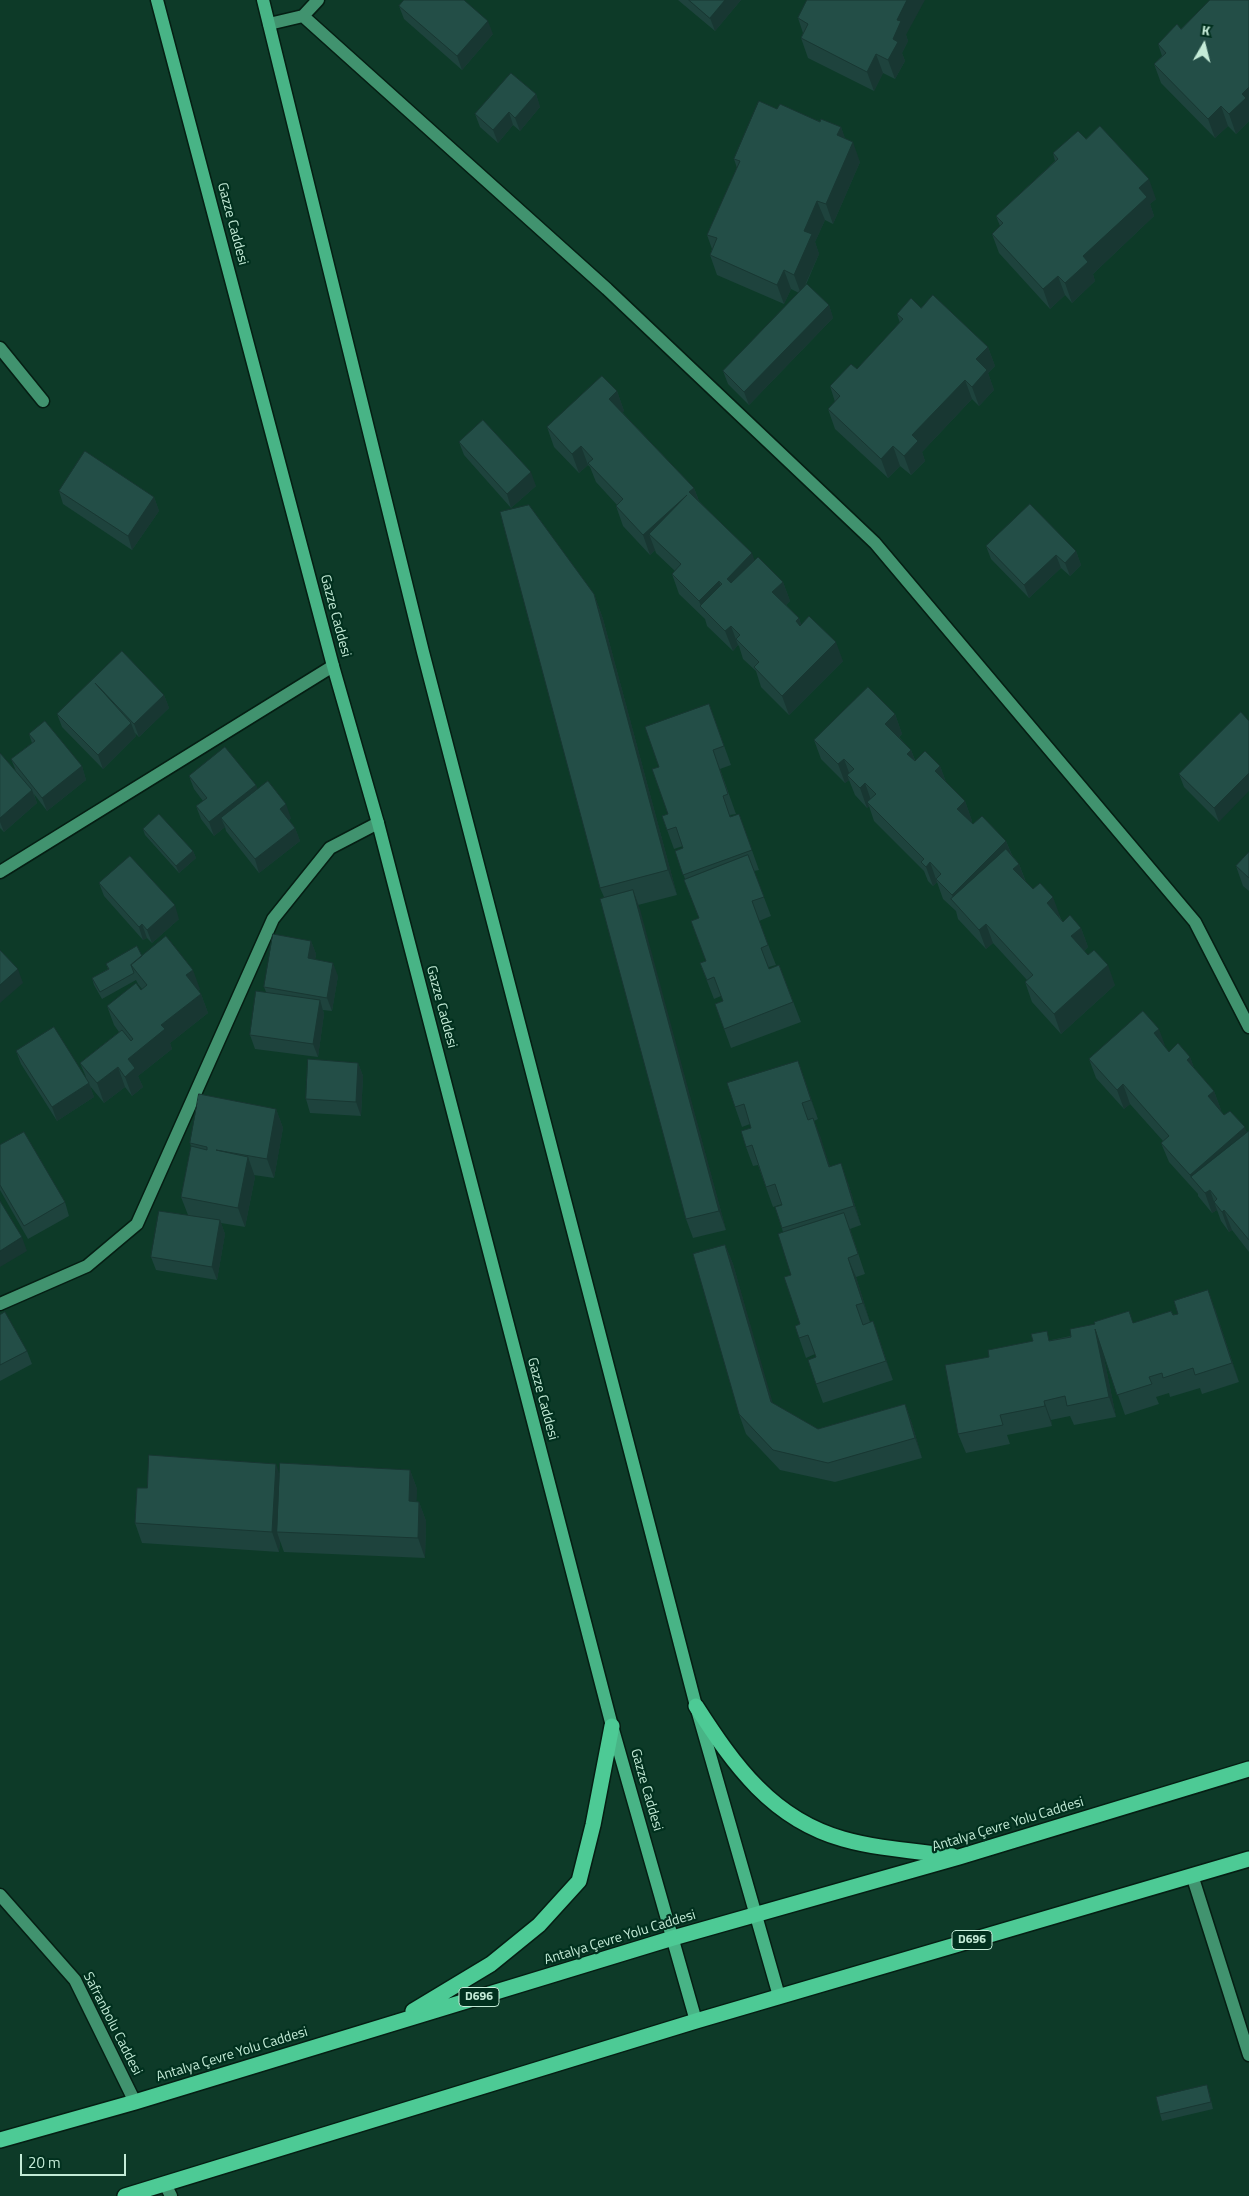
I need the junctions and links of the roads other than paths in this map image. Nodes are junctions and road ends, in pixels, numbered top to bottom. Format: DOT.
graph roads {
  1 [pos="157,0"];
  2 [pos="263,0"];
  3 [pos="318,0"];
  4 [pos="303,16"];
  5 [pos="269,24"];
  6 [pos="0,348"];
  7 [pos="43,401"];
  8 [pos="333,666"];
  9 [pos="378,823"];
  10 [pos="0,872"];
  11 [pos="1249,1028"];
  12 [pos="0,1304"];
  13 [pos="696,1706"];
  14 [pos="612,1726"];
  15 [pos="1249,1769"];
  16 [pos="959,1857"];
  17 [pos="1249,1859"];
  18 [pos="1192,1875"];
  19 [pos="0,1894"];
  20 [pos="756,1916"];
  21 [pos="673,1938"];
  22 [pos="779,1996"];
  23 [pos="696,2020"];
  24 [pos="392,2024"];
  25 [pos="1249,2055"];
  26 [pos="135,2102"];
  27 [pos="0,2140"];
  28 [pos="168,2190"];
  29 [pos="125,2196"];
  1 -- 8 [label="main road, Gazze Caddesi"];
  2 -- 5 [label="main road"];
  3 -- 4 [label="street"];
  4 -- 5 [label="street"];
  4 -- 11 [label="street"];
  5 -- 13 [label="main road"];
  6 -- 7 [label="street"];
  8 -- 9 [label="main road, Gazze Caddesi"];
  8 -- 10 [label="street"];
  9 -- 12 [label="street"];
  9 -- 14 [label="main road, Gazze Caddesi"];
  13 -- 16 [label="highway"];
  13 -- 20 [label="main road"];
  14 -- 21 [label="main road, Gazze Caddesi"];
  14 -- 24 [label="highway"];
  15 -- 16 [label="highway, Antalya Çevre Yolu Caddesi / D696"];
  16 -- 20 [label="highway, Antalya Çevre Yolu Caddesi / D696"];
  17 -- 18 [label="highway, D696"];
  18 -- 22 [label="highway, D696"];
  18 -- 25 [label="street"];
  19 -- 26 [label="street, Safranbolu Caddesi"];
  20 -- 21 [label="highway, Antalya Çevre Yolu Caddesi / D696"];
  20 -- 22 [label="main road"];
  21 -- 23 [label="main road, Gazze Caddesi"];
  21 -- 24 [label="highway, Antalya Çevre Yolu Caddesi / D696"];
  22 -- 23 [label="highway, D696"];
  23 -- 28 [label="highway, D696"];
  24 -- 26 [label="highway, Antalya Çevre Yolu Caddesi / D696"];
  26 -- 27 [label="highway, Antalya Çevre Yolu Caddesi / D696"];
  28 -- 29 [label="highway, D696"];
}
